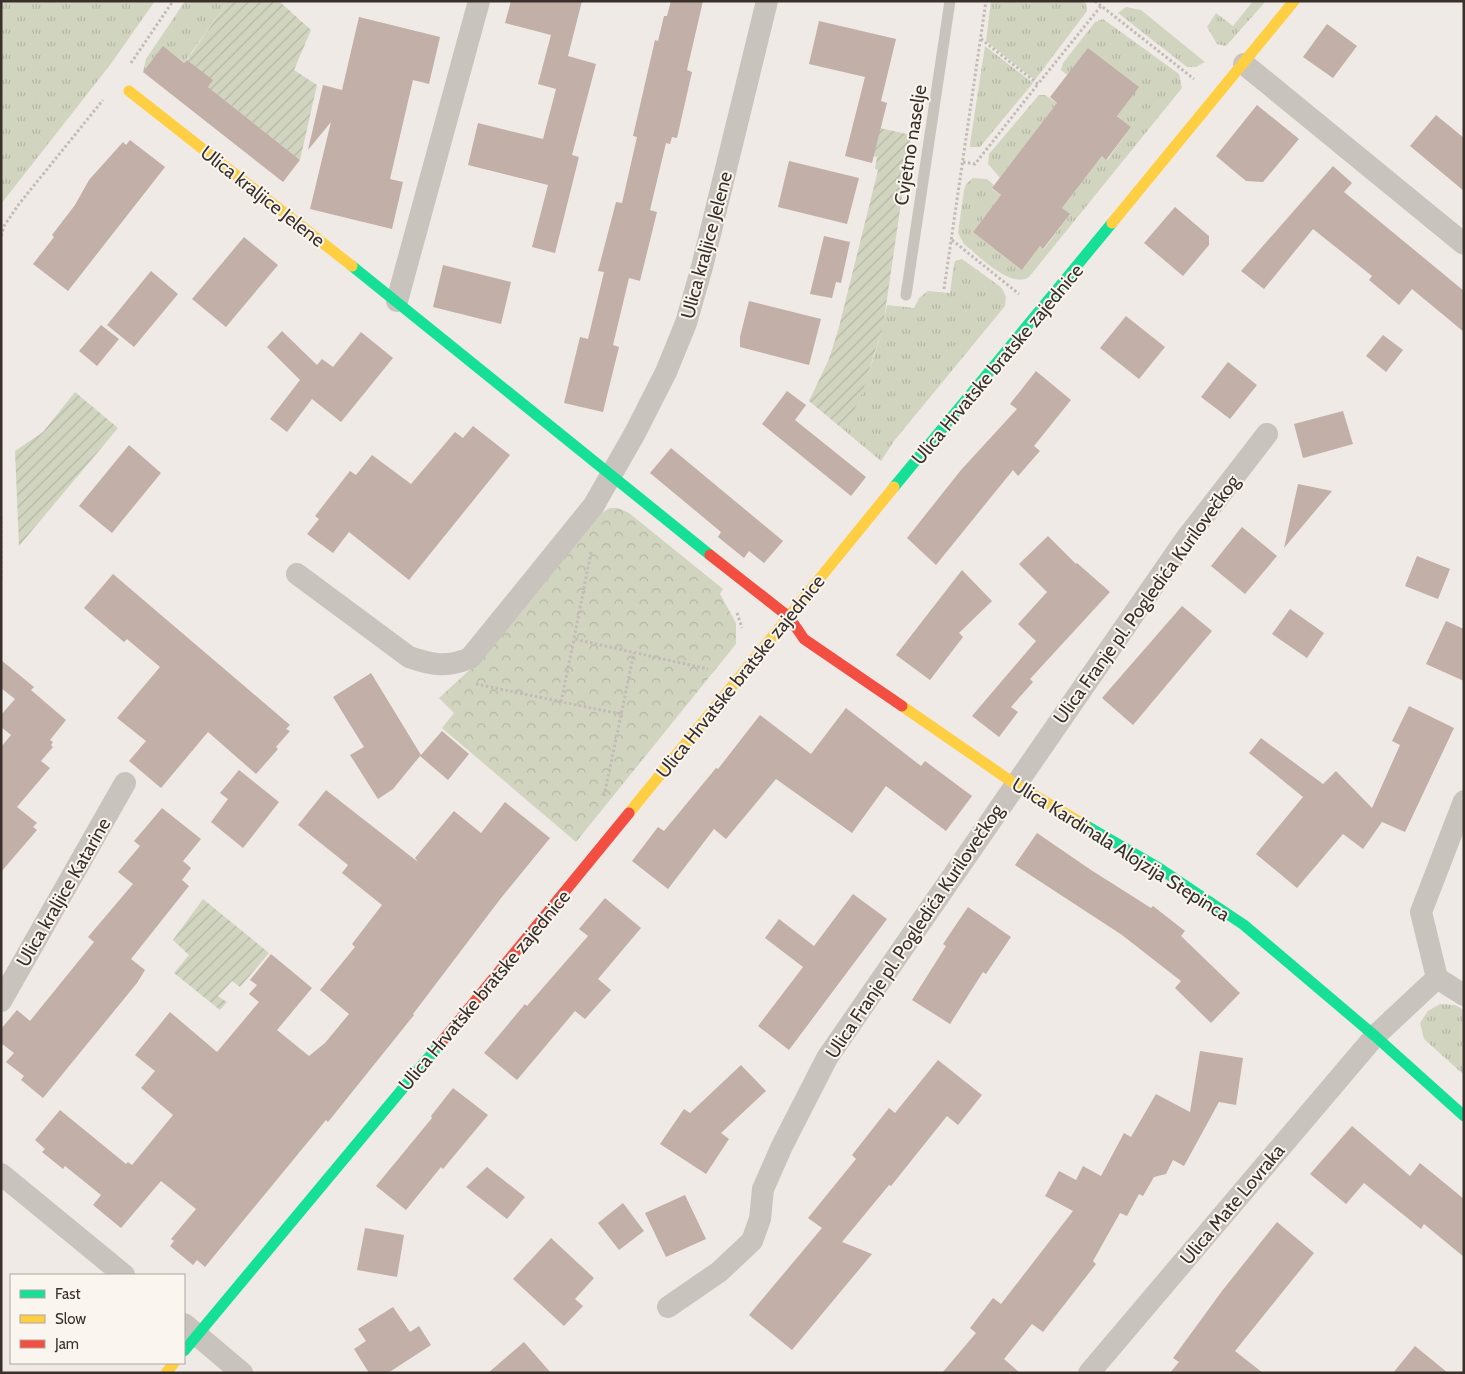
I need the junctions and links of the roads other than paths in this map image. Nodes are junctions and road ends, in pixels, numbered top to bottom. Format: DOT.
graph roads {
  1 [pos="480,1"];
  2 [pos="767,1"];
  3 [pos="950,1"];
  4 [pos="1294,1"];
  5 [pos="1244,64"];
  6 [pos="129,91"];
  7 [pos="1464,244"];
  8 [pos="906,295"];
  9 [pos="397,302"];
  10 [pos="1267,434"];
  11 [pos="610,476"];
  12 [pos="297,574"];
  13 [pos="789,617"];
  14 [pos="125,782"];
  15 [pos="1015,784"];
  16 [pos="1464,801"];
  17 [pos="1437,978"];
  18 [pos="1464,995"];
  19 [pos="1,1001"];
  20 [pos="1375,1036"];
  21 [pos="1464,1116"];
  22 [pos="1,1174"];
  23 [pos="123,1274"];
  24 [pos="668,1307"];
  25 [pos="188,1337"];
  26 [pos="242,1373"];
  27 [pos="1089,1373"];
  1 -- 9 [label="street"];
  2 -- 11 [label="street, Ulica kraljice Jelene"];
  3 -- 8 [label="lane, Cvjetno naselje"];
  4 -- 5 [label="street, Ulica Hrvatske bratske zajednice"];
  5 -- 7 [label="street"];
  5 -- 13 [label="street, Ulica Hrvatske bratske zajednice"];
  6 -- 9 [label="street, Ulica kraljice Jelene"];
  9 -- 11 [label="street, Ulica kraljice Jelene"];
  10 -- 15 [label="street, Ulica Franje pl. Pogledića Kurilovečkog"];
  11 -- 12 [label="street, Ulica kraljice Jelene"];
  11 -- 13 [label="street, Ulica kraljice Jelene"];
  13 -- 15 [label="street, Ulica Kardinala Alojzija Stepinca"];
  13 -- 25 [label="street, Ulica Hrvatske bratske zajednice"];
  14 -- 19 [label="street, Ulica kraljice Katarine"];
  15 -- 20 [label="street, Ulica Kardinala Alojzija Stepinca"];
  15 -- 24 [label="street, Ulica Franje pl. Pogledića Kurilovečkog"];
  16 -- 17 [label="street"];
  17 -- 18 [label="street"];
  17 -- 20 [label="street, Ulica Mate Lovraka"];
  20 -- 21 [label="street, Ulica Kardinala Alojzija Stepinca"];
  20 -- 27 [label="street, Ulica Mate Lovraka"];
  22 -- 23 [label="street"];
  25 -- 26 [label="street"];
}
